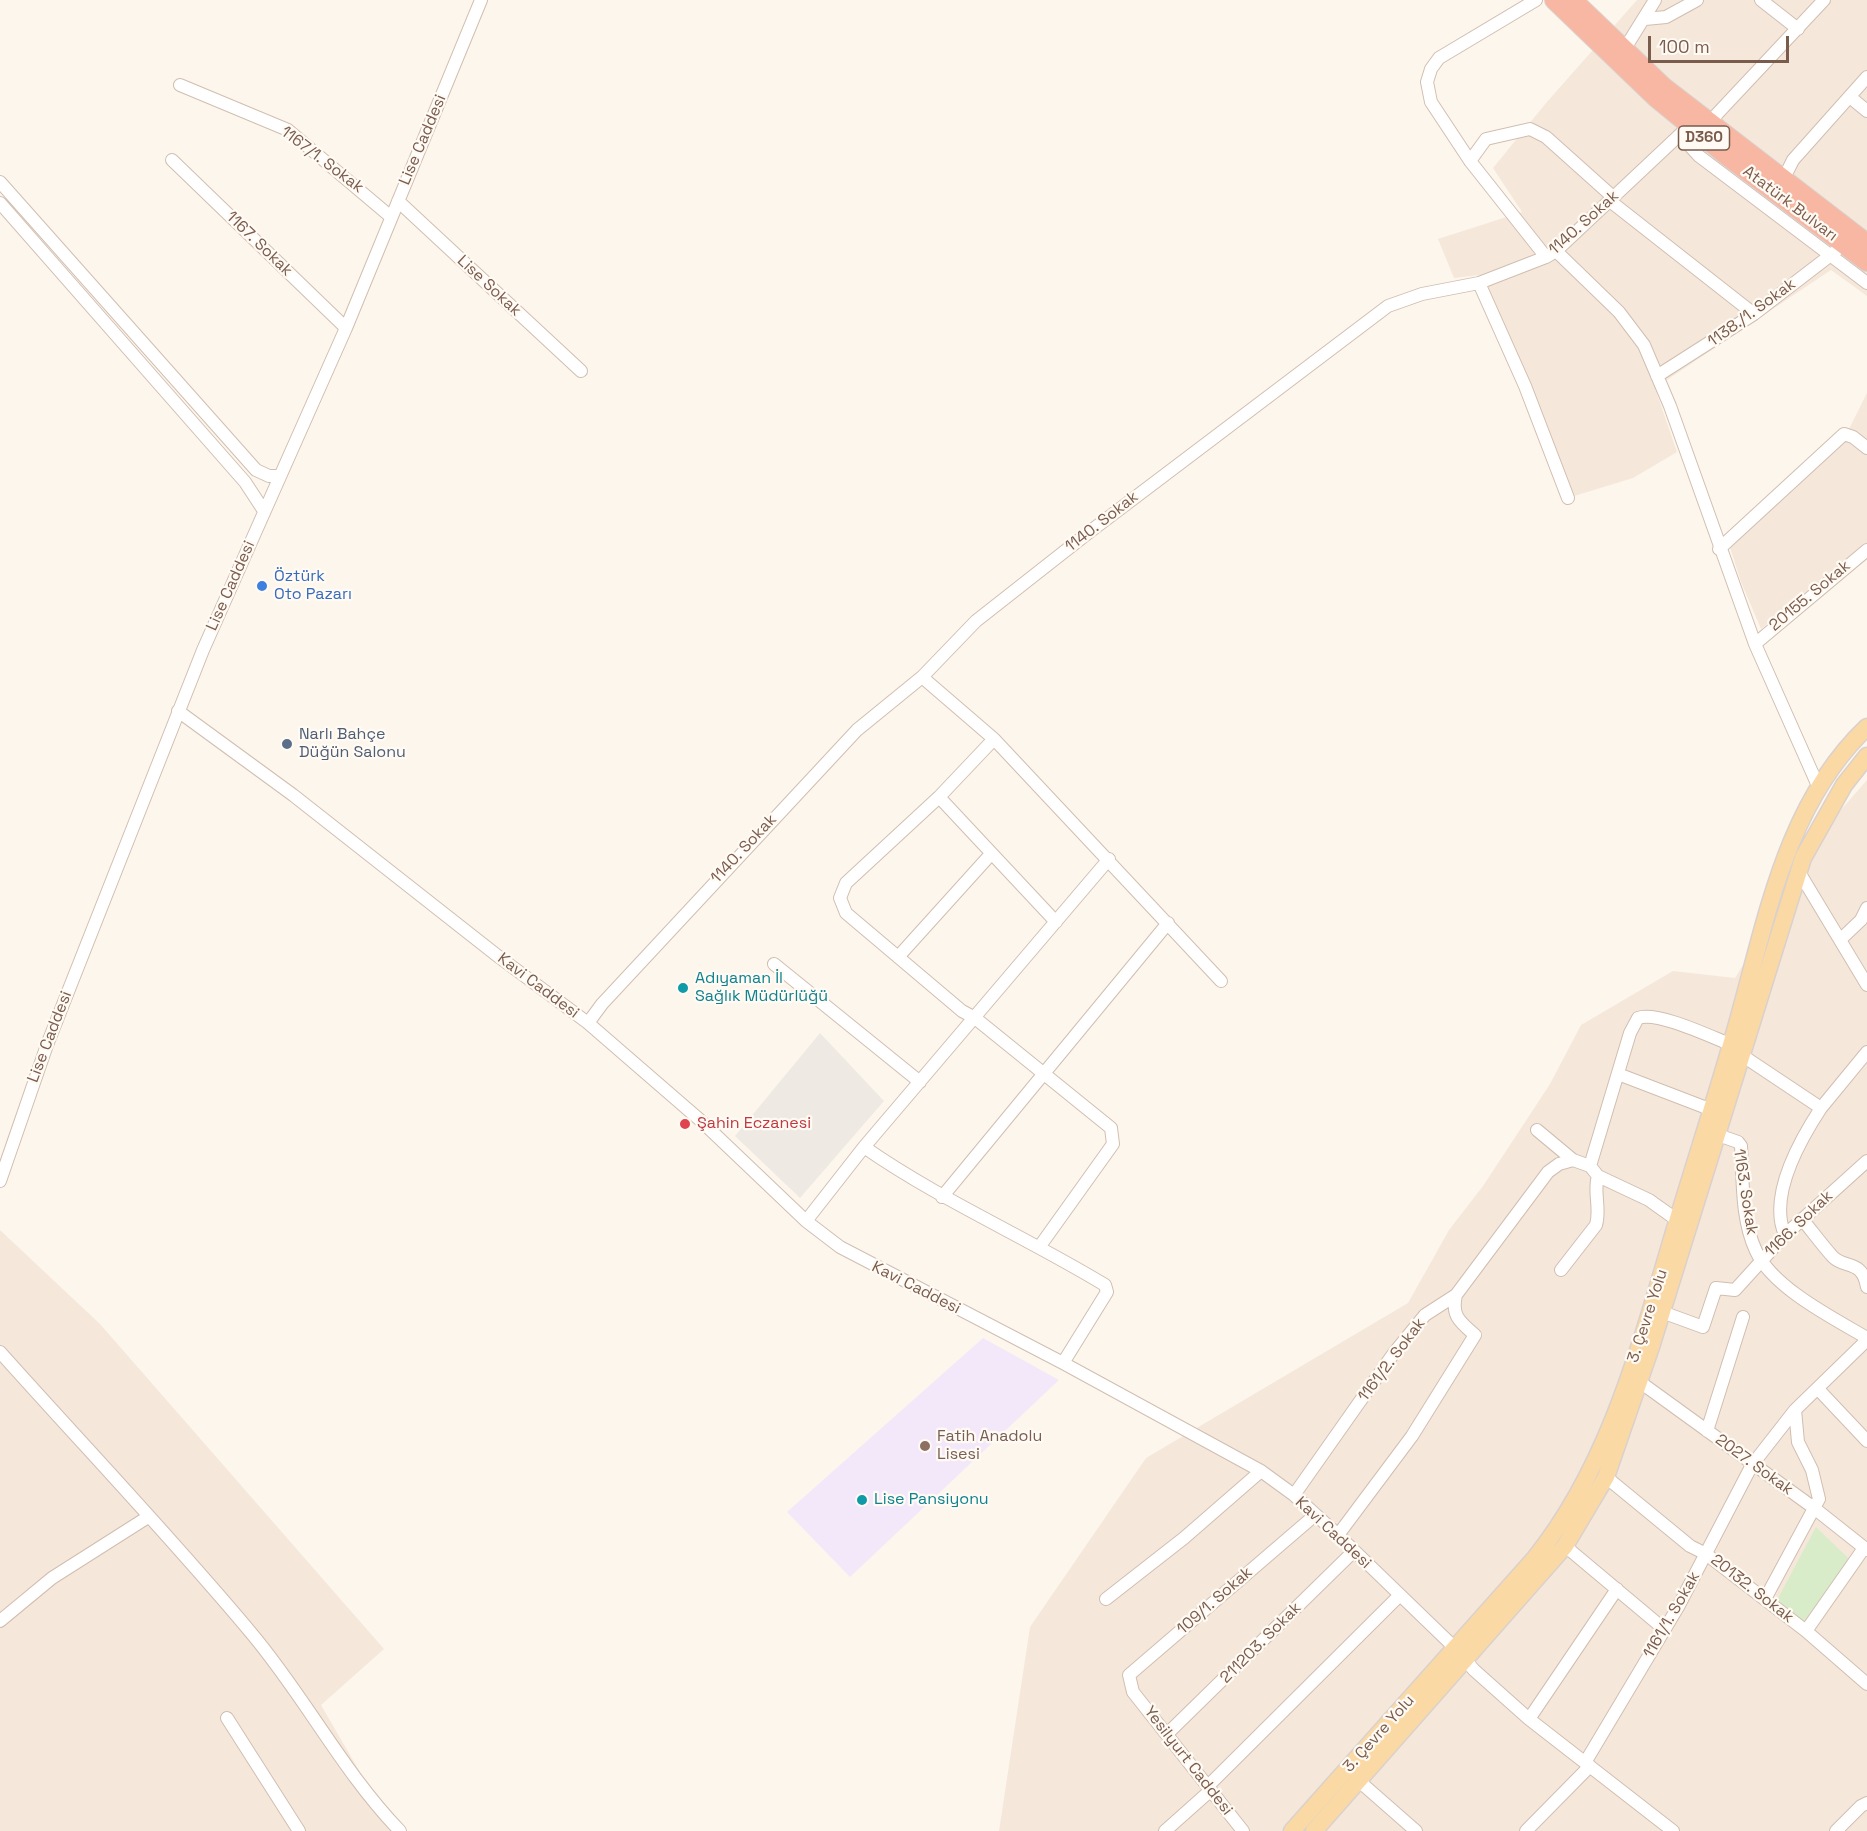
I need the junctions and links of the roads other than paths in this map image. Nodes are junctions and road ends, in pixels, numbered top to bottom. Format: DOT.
graph roads {
  1 [pos="482,0"];
  2 [pos="1536,0"];
  3 [pos="1554,0"];
  4 [pos="1573,0"];
  5 [pos="1655,0"];
  6 [pos="1697,0"];
  7 [pos="1763,0"];
  8 [pos="1824,0"];
  9 [pos="1645,19"];
  10 [pos="1798,29"];
  11 [pos="1624,50"];
  12 [pos="1867,77"];
  13 [pos="180,85"];
  14 [pos="1850,97"];
  15 [pos="1867,111"];
  16 [pos="1710,125"];
  17 [pos="1684,130"];
  18 [pos="172,160"];
  19 [pos="1470,161"];
  20 [pos="1783,180"];
  21 [pos="0,182"];
  22 [pos="1611,199"];
  23 [pos="398,201"];
  24 [pos="0,203"];
  25 [pos="391,217"];
  26 [pos="1867,243"];
  27 [pos="1837,250"];
  28 [pos="1551,254"];
  29 [pos="1867,262"];
  30 [pos="1479,283"];
  31 [pos="1867,283"];
  32 [pos="1754,314"];
  33 [pos="346,328"];
  34 [pos="580,371"];
  35 [pos="1657,376"];
  36 [pos="1867,448"];
  37 [pos="280,476"];
  38 [pos="1568,498"];
  39 [pos="264,511"];
  40 [pos="1719,549"];
  41 [pos="1867,550"];
  42 [pos="1755,644"];
  43 [pos="922,676"];
  44 [pos="178,711"];
  45 [pos="1867,727"];
  46 [pos="994,739"];
  47 [pos="1867,756"];
  48 [pos="1819,788"];
  49 [pos="939,797"];
  50 [pos="991,854"];
  51 [pos="1108,859"];
  52 [pos="1799,872"];
  53 [pos="1867,908"];
  54 [pos="1056,922"];
  55 [pos="1168,923"];
  56 [pos="1841,939"];
  57 [pos="898,957"];
  58 [pos="774,964"];
  59 [pos="1221,981"];
  60 [pos="1867,986"];
  61 [pos="975,1018"];
  62 [pos="588,1023"];
  63 [pos="1737,1051"];
  64 [pos="1867,1052"];
  65 [pos="1044,1074"];
  66 [pos="1618,1074"];
  67 [pos="920,1082"];
  68 [pos="1821,1108"];
  69 [pos="1712,1110"];
  70 [pos="1537,1130"];
  71 [pos="1718,1135"];
  72 [pos="864,1147"];
  73 [pos="1574,1160"];
  74 [pos="1867,1161"];
  75 [pos="1594,1171"];
  76 [pos="0,1181"];
  77 [pos="942,1197"];
  78 [pos="1802,1219"];
  79 [pos="1677,1220"];
  80 [pos="806,1221"];
  81 [pos="1785,1235"];
  82 [pos="1040,1246"];
  83 [pos="1762,1261"];
  84 [pos="1562,1270"];
  85 [pos="1867,1287"];
  86 [pos="1456,1295"];
  87 [pos="1662,1312"];
  88 [pos="1743,1317"];
  89 [pos="1867,1339"];
  90 [pos="0,1352"];
  91 [pos="1063,1363"];
  92 [pos="1640,1382"];
  93 [pos="1818,1389"];
  94 [pos="1795,1410"];
  95 [pos="1707,1431"];
  96 [pos="1867,1441"];
  97 [pos="1752,1466"];
  98 [pos="1261,1472"];
  99 [pos="1606,1477"];
  100 [pos="1294,1496"];
  101 [pos="1814,1508"];
  102 [pos="1314,1516"];
  103 [pos="148,1517"];
  104 [pos="1338,1535"];
  105 [pos="1564,1546"];
  106 [pos="1866,1549"];
  107 [pos="1354,1551"];
  108 [pos="1706,1554"];
  109 [pos="1617,1589"];
  110 [pos="1400,1595"];
  111 [pos="1106,1599"];
  112 [pos="1765,1599"];
  113 [pos="0,1621"];
  114 [pos="1664,1629"];
  115 [pos="1806,1631"];
  116 [pos="1460,1654"];
  117 [pos="1867,1684"];
  118 [pos="1133,1692"];
  119 [pos="227,1718"];
  120 [pos="1529,1719"];
  121 [pos="1167,1734"];
  122 [pos="1588,1763"];
  123 [pos="1359,1781"];
  124 [pos="1210,1788"];
  125 [pos="1867,1803"];
  126 [pos="299,1831"];
  127 [pos="400,1831"];
  128 [pos="1165,1831"];
  129 [pos="1243,1831"];
  130 [pos="1292,1831"];
  131 [pos="1315,1831"];
  132 [pos="1416,1831"];
  133 [pos="1527,1831"];
  134 [pos="1673,1831"];
  135 [pos="1836,1831"];
  1 -- 23 [label="street, Lise Caddesi"];
  2 -- 19 [label="street"];
  3 -- 17 [label="highway, Atatürk Bulvarı / D360"];
  4 -- 11 [label="highway, Atatürk Bulvarı / D360"];
  5 -- 9 [label="street"];
  6 -- 9 [label="street"];
  7 -- 10 [label="street"];
  8 -- 10 [label="street"];
  9 -- 11 [label="street"];
  10 -- 16 [label="street"];
  11 -- 16 [label="highway, Atatürk Bulvarı / D360"];
  12 -- 14 [label="street"];
  13 -- 25 [label="street, 1167/1. Sokak"];
  14 -- 15 [label="street"];
  14 -- 20 [label="street"];
  16 -- 20 [label="highway, Atatürk Bulvarı / D360"];
  17 -- 22 [label="street, 1140. Sokak"];
  17 -- 27 [label="highway, Atatürk Bulvarı / D360"];
  18 -- 33 [label="street, 1167. Sokak"];
  19 -- 22 [label="street"];
  19 -- 28 [label="street"];
  20 -- 26 [label="highway, Atatürk Bulvarı / D360"];
  21 -- 37 [label="street"];
  22 -- 28 [label="street, 1140. Sokak"];
  22 -- 32 [label="street"];
  23 -- 25 [label="street, Lise Caddesi"];
  23 -- 34 [label="street, Lise Sokak"];
  24 -- 39 [label="street"];
  25 -- 33 [label="street, Lise Caddesi"];
  27 -- 29 [label="highway, Atatürk Bulvarı / D360"];
  27 -- 31 [label="street"];
  27 -- 32 [label="street, 1138./1. Sokak"];
  28 -- 30 [label="street, 1140. Sokak"];
  28 -- 35 [label="street"];
  30 -- 38 [label="street"];
  30 -- 43 [label="street, 1140. Sokak"];
  32 -- 35 [label="street, 1138./1. Sokak"];
  33 -- 37 [label="street, Lise Caddesi"];
  35 -- 40 [label="street"];
  36 -- 40 [label="street"];
  37 -- 39 [label="street, Lise Caddesi"];
  39 -- 44 [label="street, Lise Caddesi"];
  40 -- 42 [label="street"];
  41 -- 42 [label="street, 20155. Sokak"];
  42 -- 48 [label="street"];
  43 -- 46 [label="street"];
  43 -- 62 [label="street, 1140. Sokak"];
  44 -- 62 [label="street, Kavi Caddesi"];
  44 -- 76 [label="street, Lise Caddesi"];
  45 -- 48 [label="main road, 3. Çevre Yolu"];
  46 -- 49 [label="street"];
  46 -- 51 [label="street"];
  47 -- 52 [label="main road, 3. Çevre Yolu"];
  48 -- 63 [label="main road, 3. Çevre Yolu"];
  49 -- 50 [label="street"];
  49 -- 57 [label="street"];
  50 -- 54 [label="street"];
  50 -- 57 [label="street"];
  51 -- 54 [label="street"];
  51 -- 55 [label="street"];
  52 -- 56 [label="street"];
  52 -- 63 [label="main road, 3. Çevre Yolu"];
  53 -- 56 [label="street"];
  54 -- 61 [label="street"];
  55 -- 59 [label="street"];
  55 -- 65 [label="street"];
  56 -- 60 [label="street"];
  57 -- 61 [label="street"];
  58 -- 67 [label="street"];
  61 -- 65 [label="street"];
  61 -- 67 [label="street"];
  62 -- 80 [label="street, Kavi Caddesi"];
  63 -- 66 [label="street"];
  63 -- 68 [label="street"];
  63 -- 69 [label="main road, 3. Çevre Yolu"];
  63 -- 71 [label="main road, 3. Çevre Yolu"];
  64 -- 68 [label="street"];
  65 -- 77 [label="street"];
  65 -- 82 [label="street"];
  66 -- 69 [label="street"];
  66 -- 75 [label="street"];
  67 -- 72 [label="street"];
  68 -- 81 [label="street"];
  69 -- 79 [label="main road, 3. Çevre Yolu"];
  70 -- 73 [label="street"];
  71 -- 83 [label="street, 1163. Sokak"];
  71 -- 87 [label="main road, 3. Çevre Yolu"];
  72 -- 77 [label="street"];
  72 -- 80 [label="street"];
  73 -- 75 [label="street"];
  73 -- 86 [label="street, 1161/2. Sokak"];
  74 -- 78 [label="street, 1166. Sokak"];
  75 -- 79 [label="street"];
  75 -- 84 [label="street"];
  77 -- 82 [label="street"];
  78 -- 81 [label="street, 1166. Sokak"];
  78 -- 85 [label="street"];
  79 -- 116 [label="main road, 3. Çevre Yolu"];
  80 -- 91 [label="street, Kavi Caddesi"];
  81 -- 83 [label="street, 1166. Sokak"];
  82 -- 91 [label="street"];
  83 -- 87 [label="street, 1166. Sokak"];
  83 -- 89 [label="street"];
  86 -- 100 [label="street, 1161/2. Sokak"];
  86 -- 104 [label="street"];
  87 -- 92 [label="main road, 3. Çevre Yolu"];
  88 -- 95 [label="street"];
  89 -- 93 [label="street, 1161/1. Sokak"];
  90 -- 103 [label="street"];
  91 -- 98 [label="street, Kavi Caddesi"];
  92 -- 95 [label="street, 2027. Sokak"];
  92 -- 99 [label="main road, 3. Çevre Yolu"];
  93 -- 94 [label="street, 1161/1. Sokak"];
  93 -- 96 [label="street"];
  94 -- 97 [label="street, 1161/1. Sokak"];
  94 -- 101 [label="street"];
  95 -- 97 [label="street, 2027. Sokak"];
  97 -- 101 [label="street, 2027. Sokak"];
  97 -- 108 [label="street, 1161/1. Sokak"];
  98 -- 100 [label="street, Kavi Caddesi"];
  98 -- 111 [label="street"];
  99 -- 105 [label="main road, 3. Çevre Yolu"];
  99 -- 108 [label="street, 20132. Sokak"];
  100 -- 102 [label="street, Kavi Caddesi"];
  101 -- 106 [label="street, 2027. Sokak"];
  101 -- 112 [label="street"];
  102 -- 104 [label="street, Kavi Caddesi"];
  102 -- 118 [label="street, 109/1. Sokak"];
  103 -- 113 [label="street"];
  103 -- 127 [label="street"];
  104 -- 107 [label="street, Kavi Caddesi"];
  105 -- 109 [label="street"];
  105 -- 116 [label="main road, 3. Çevre Yolu"];
  106 -- 115 [label="street"];
  107 -- 110 [label="street, Kavi Caddesi"];
  107 -- 121 [label="street, 211203. Sokak"];
  108 -- 112 [label="street, 20132. Sokak"];
  108 -- 114 [label="street, 1161/1. Sokak"];
  109 -- 114 [label="street"];
  109 -- 120 [label="street"];
  110 -- 116 [label="street, Kavi Caddesi"];
  110 -- 124 [label="street"];
  112 -- 115 [label="street, 20132. Sokak"];
  114 -- 122 [label="street, 1161/1. Sokak"];
  115 -- 117 [label="street, 20132. Sokak"];
  116 -- 120 [label="street, Kavi Caddesi"];
  116 -- 123 [label="main road, 3. Çevre Yolu"];
  116 -- 130 [label="main road, 3. Çevre Yolu"];
  118 -- 121 [label="street, Yesilyurt Caddesi"];
  119 -- 126 [label="street"];
  120 -- 122 [label="street, Kavi Caddesi"];
  121 -- 124 [label="street, Yesilyurt Caddesi"];
  122 -- 133 [label="street, 1161/1. Sokak"];
  122 -- 134 [label="street, Kavi Caddesi"];
  123 -- 131 [label="main road, 3. Çevre Yolu"];
  123 -- 132 [label="street"];
  124 -- 128 [label="street"];
  124 -- 129 [label="street, Yesilyurt Caddesi"];
  125 -- 135 [label="street"];
}
